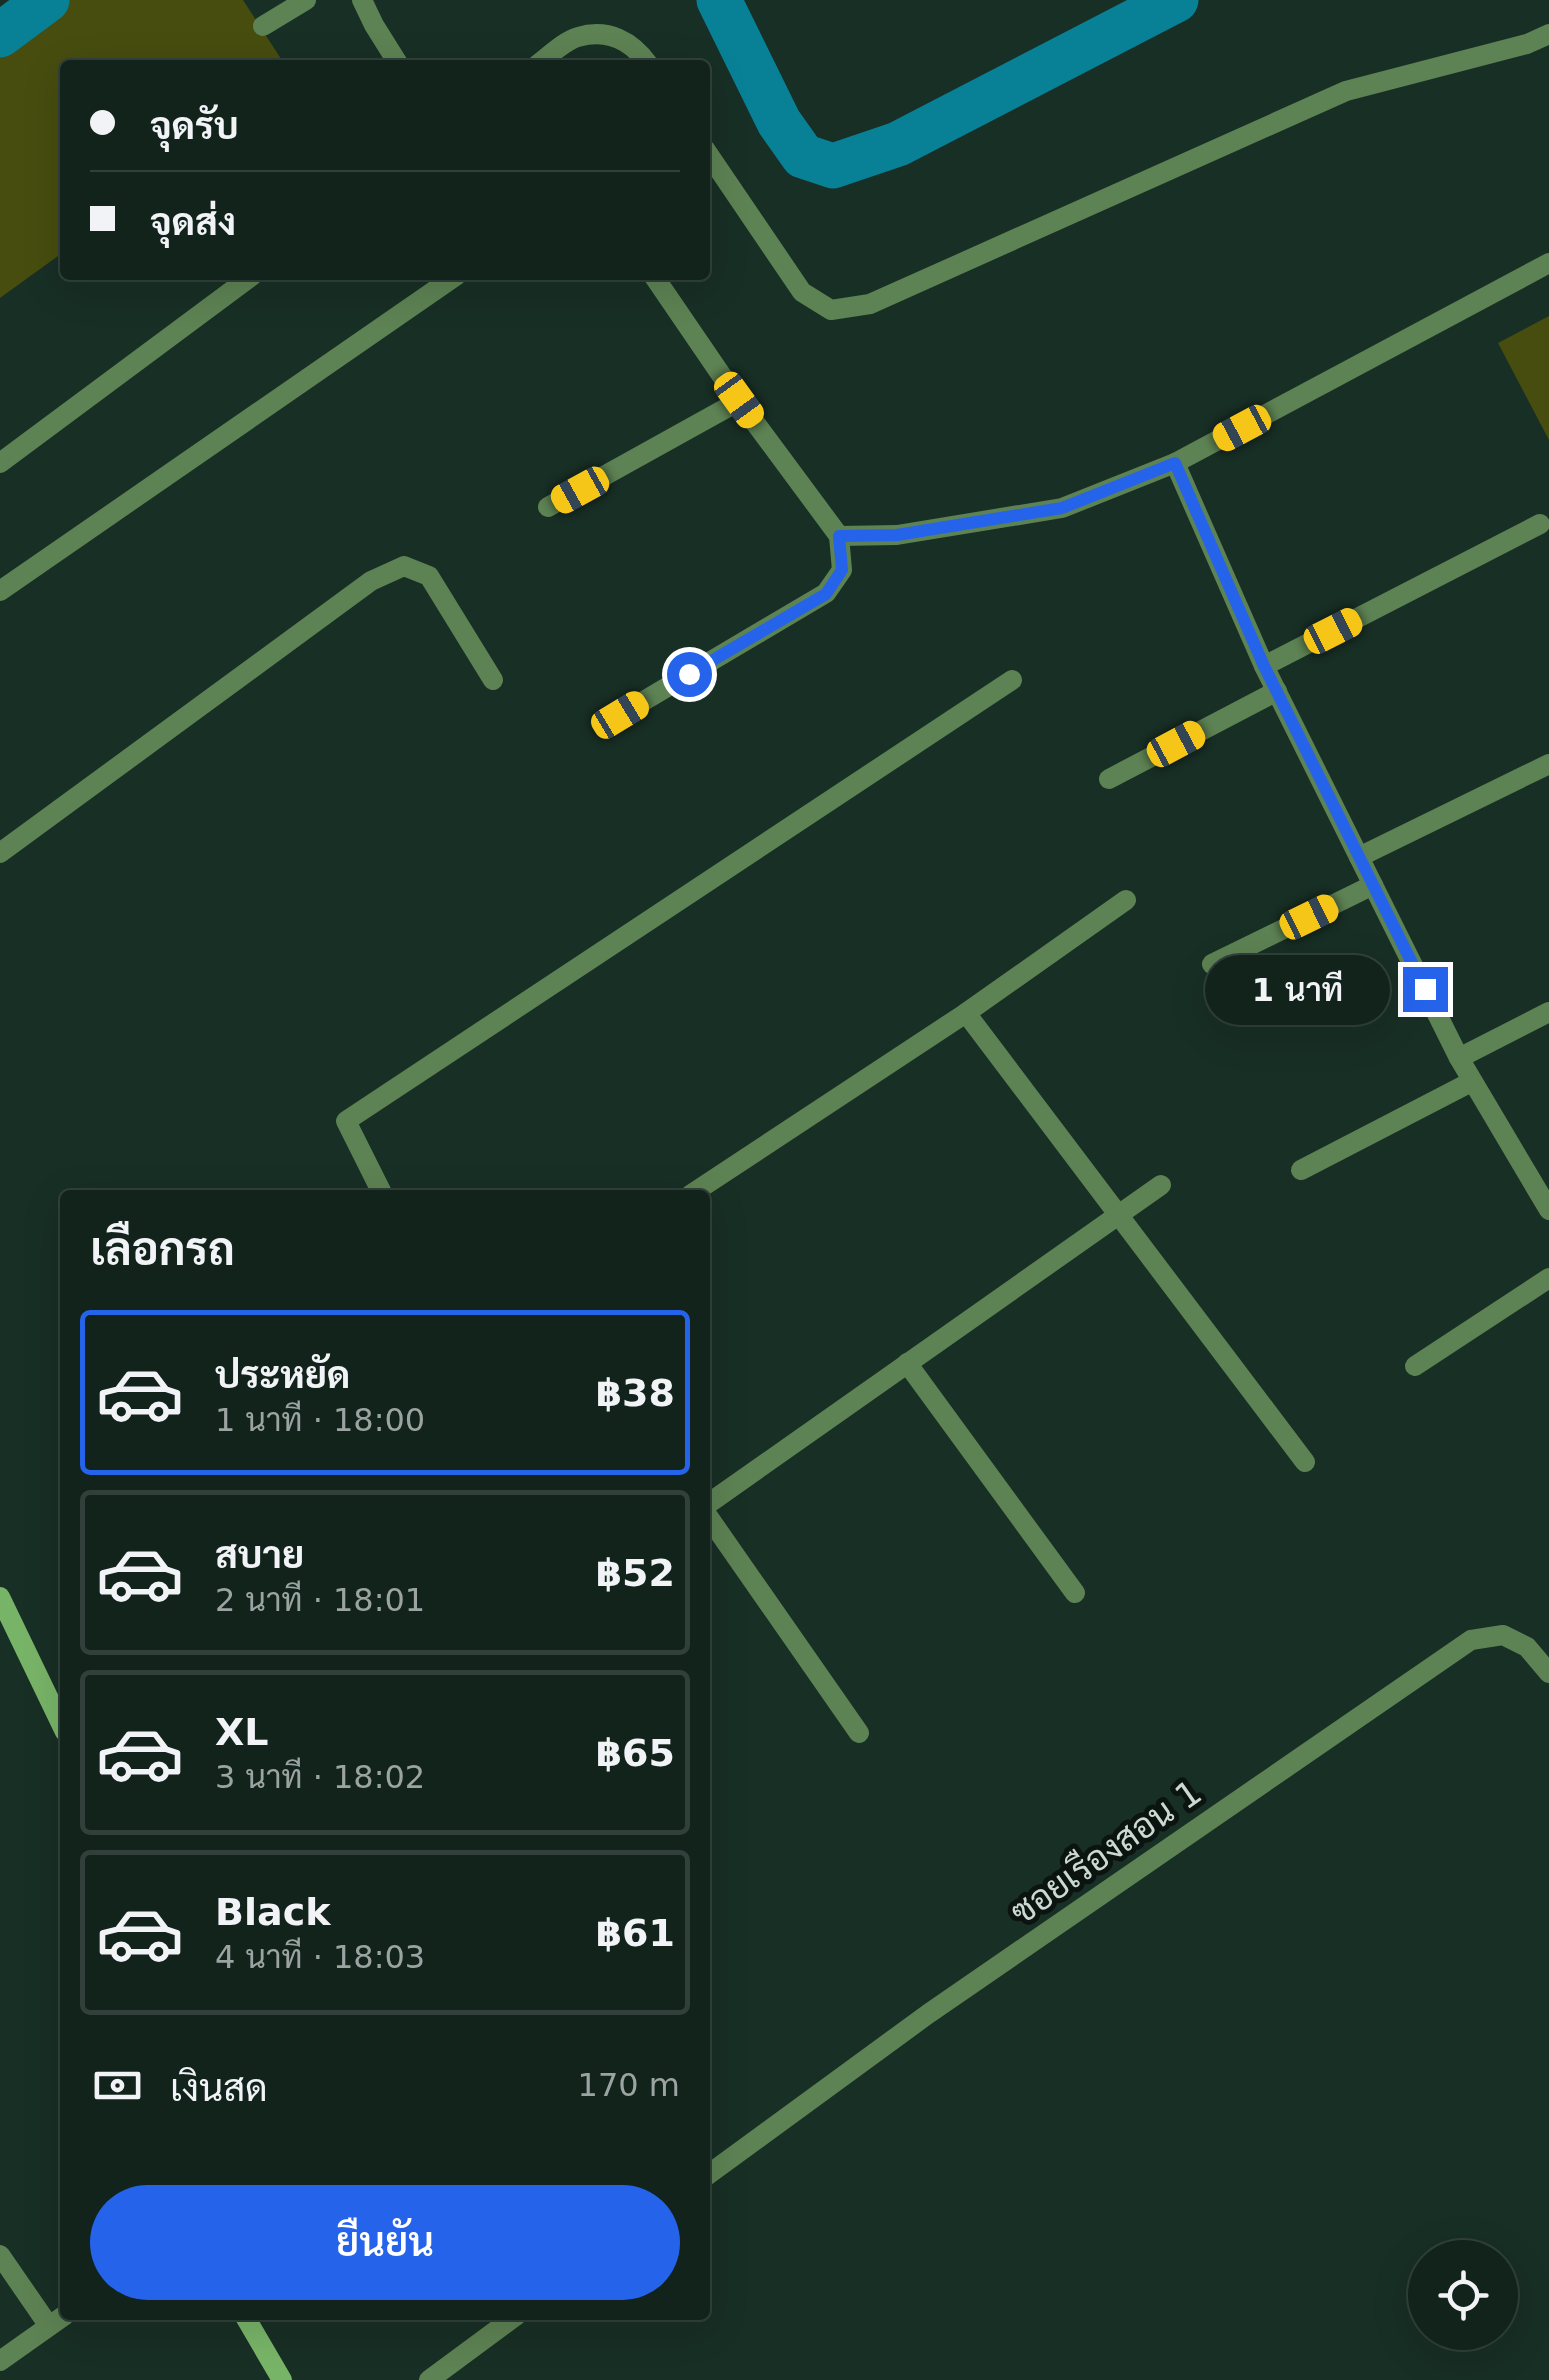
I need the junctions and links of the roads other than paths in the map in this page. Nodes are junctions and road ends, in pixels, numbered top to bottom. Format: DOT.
graph roads {
  1 [pos="306,0"];
  2 [pos="362,0"];
  3 [pos="263,26"];
  4 [pos="1549,34"];
  5 [pos="397,60"];
  6 [pos="544,60"];
  7 [pos="646,60"];
  8 [pos="710,156"];
  9 [pos="1549,263"];
  10 [pos="246,280"];
  11 [pos="450,280"];
  12 [pos="655,280"];
  13 [pos="739,400"];
  14 [pos="0,463"];
  15 [pos="1175,463"];
  16 [pos="548,507"];
  17 [pos="1540,524"];
  18 [pos="839,536"];
  19 [pos="0,590"];
  20 [pos="1264,666"];
  21 [pos="493,680"];
  22 [pos="1012,680"];
  23 [pos="1277,691"];
  24 [pos="620,715"];
  25 [pos="1549,764"];
  26 [pos="1108,779"];
  27 [pos="0,852"];
  28 [pos="1359,856"];
  29 [pos="1374,885"];
  30 [pos="1126,900"];
  31 [pos="1212,964"];
  32 [pos="1549,1012"];
  33 [pos="966,1013"];
  34 [pos="1459,1058"];
  35 [pos="1472,1082"];
  36 [pos="1301,1170"];
  37 [pos="1161,1185"];
  38 [pos="380,1190"];
  39 [pos="698,1190"];
  40 [pos="1549,1210"];
  41 [pos="1120,1214"];
  42 [pos="1549,1278"];
  43 [pos="907,1363"];
  44 [pos="1415,1366"];
  45 [pos="1305,1462"];
  46 [pos="710,1505"];
  47 [pos="710,1516"];
  48 [pos="1076,1593"];
  49 [pos="0,1597"];
  50 [pos="1549,1672"];
  51 [pos="60,1722"];
  52 [pos="860,1733"];
  53 [pos="710,2173"];
  54 [pos="0,2255"];
  55 [pos="57,2320"];
  56 [pos="247,2320"];
  57 [pos="510,2320"];
  58 [pos="0,2361"];
  59 [pos="282,2380"];
  60 [pos="429,2380"];
  1 -- 3 [label="street"];
  2 -- 5 [label="street"];
  4 -- 8 [label="street"];
  6 -- 7 [label="street"];
  9 -- 15 [label="street"];
  10 -- 14 [label="street"];
  11 -- 19 [label="street"];
  12 -- 13 [label="street"];
  13 -- 16 [label="street"];
  13 -- 18 [label="street"];
  15 -- 18 [label="street"];
  15 -- 20 [label="street"];
  17 -- 20 [label="street"];
  18 -- 24 [label="street"];
  20 -- 23 [label="street"];
  21 -- 27 [label="street"];
  22 -- 38 [label="street"];
  23 -- 26 [label="street"];
  23 -- 28 [label="street"];
  25 -- 28 [label="street"];
  28 -- 29 [label="street"];
  29 -- 31 [label="street"];
  29 -- 34 [label="street"];
  30 -- 33 [label="street"];
  32 -- 34 [label="street"];
  33 -- 39 [label="street"];
  33 -- 41 [label="street"];
  34 -- 35 [label="street"];
  35 -- 36 [label="street"];
  35 -- 40 [label="street"];
  37 -- 41 [label="street"];
  41 -- 43 [label="street"];
  41 -- 45 [label="street"];
  42 -- 44 [label="street"];
  43 -- 46 [label="street"];
  43 -- 48 [label="street"];
  47 -- 52 [label="street"];
  49 -- 51 [label="street"];
  50 -- 53 [label="street, ซอยเรืองสอน 1"];
  54 -- 55 [label="street"];
  55 -- 58 [label="street"];
  56 -- 59 [label="street"];
  57 -- 60 [label="street"];
}
